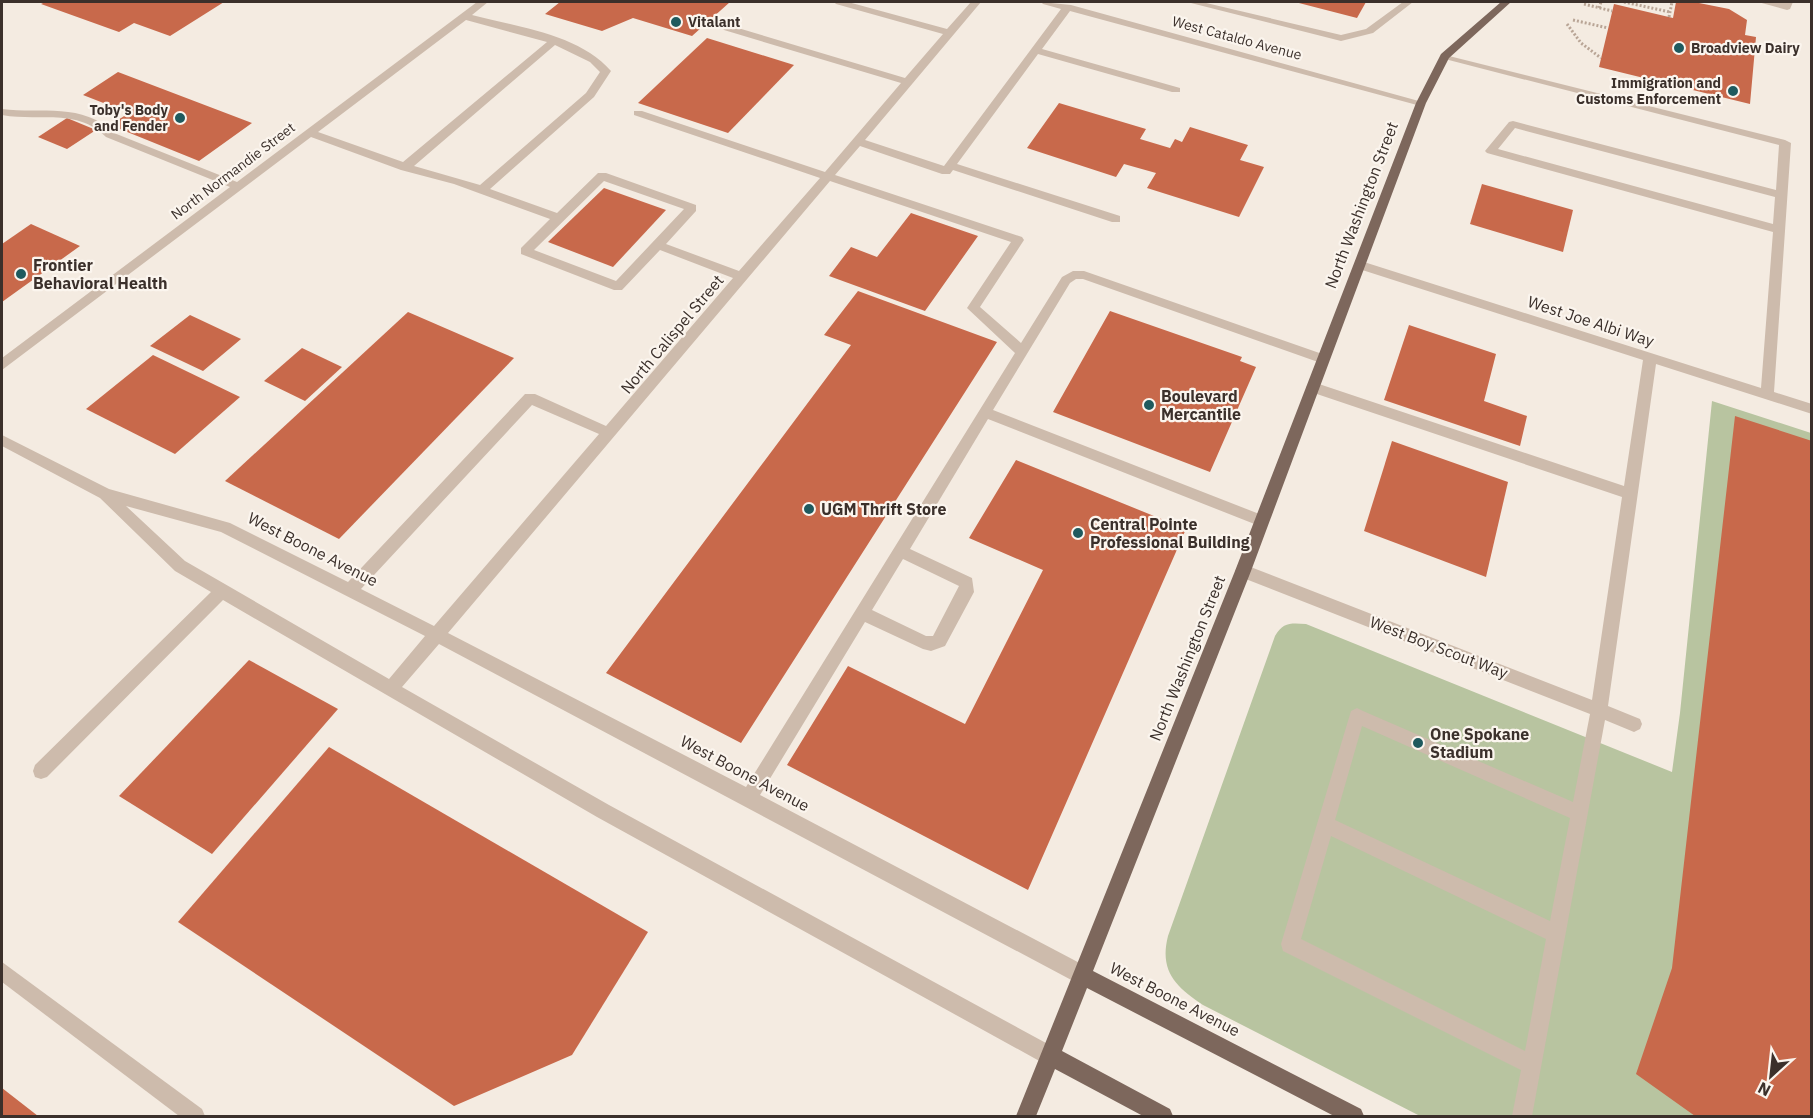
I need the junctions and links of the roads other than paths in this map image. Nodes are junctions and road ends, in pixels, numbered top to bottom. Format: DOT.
graph roads {
  1 [pos="483,2"];
  2 [pos="839,2"];
  3 [pos="976,2"];
  4 [pos="1046,2"];
  5 [pos="1192,2"];
  6 [pos="1408,2"];
  7 [pos="1506,2"];
  8 [pos="1763,2"];
  9 [pos="1788,2"];
  10 [pos="1068,8"];
  11 [pos="464,16"];
  12 [pos="728,28"];
  13 [pos="949,33"];
  14 [pos="553,42"];
  15 [pos="1036,50"];
  16 [pos="1445,56"];
  17 [pos="908,82"];
  18 [pos="1176,90"];
  19 [pos="1421,103"];
  20 [pos="2,112"];
  21 [pos="638,113"];
  22 [pos="309,133"];
  23 [pos="857,141"];
  24 [pos="950,165"];
  25 [pos="405,167"];
  26 [pos="828,176"];
  27 [pos="238,186"];
  28 [pos="481,190"];
  29 [pos="1781,195"];
  30 [pos="558,218"];
  31 [pos="1116,219"];
  32 [pos="1779,230"];
  33 [pos="658,245"];
  34 [pos="1359,265"];
  35 [pos="742,277"];
  36 [pos="1022,352"];
  37 [pos="1650,357"];
  38 [pos="1323,359"];
  39 [pos="2,365"];
  40 [pos="1313,387"];
  41 [pos="1767,394"];
  42 [pos="1812,408"];
  43 [pos="985,412"];
  44 [pos="609,433"];
  45 [pos="2,440"];
  46 [pos="105,494"];
  47 [pos="1630,494"];
  48 [pos="1262,521"];
  49 [pos="900,551"];
  50 [pos="1243,571"];
  51 [pos="222,591"];
  52 [pos="349,591"];
  53 [pos="862,614"];
  54 [pos="436,635"];
  55 [pos="392,687"];
  56 [pos="1599,709"];
  57 [pos="1634,724"];
  58 [pos="41,771"];
  59 [pos="749,798"];
  60 [pos="1579,813"];
  61 [pos="1325,824"];
  62 [pos="1555,933"];
  63 [pos="2,971"];
  64 [pos="1084,976"];
  65 [pos="1050,1056"];
  66 [pos="1532,1065"];
  67 [pos="195,1116"];
  68 [pos="1026,1116"];
  69 [pos="1163,1116"];
  70 [pos="1354,1116"];
  71 [pos="1522,1116"];
  1 -- 11 [label="street, North Normandie Street"];
  2 -- 13 [label="street"];
  3 -- 13 [label="street, North Calispel Street"];
  4 -- 10 [label="street, West Cataldo Avenue"];
  5 -- 6 [label="street"];
  7 -- 16 [label="main road, North Washington Street"];
  8 -- 9 [label="street"];
  10 -- 15 [label="street"];
  10 -- 19 [label="street, West Cataldo Avenue"];
  11 -- 14 [label="street"];
  11 -- 22 [label="street, North Normandie Street"];
  12 -- 17 [label="street"];
  13 -- 17 [label="street, North Calispel Street"];
  14 -- 25 [label="street"];
  14 -- 28 [label="street"];
  15 -- 18 [label="street"];
  15 -- 24 [label="street"];
  16 -- 19 [label="main road, North Washington Street"];
  16 -- 29 [label="street"];
  17 -- 23 [label="street, North Calispel Street"];
  19 -- 34 [label="main road, North Washington Street"];
  20 -- 27 [label="street"];
  21 -- 26 [label="street"];
  22 -- 25 [label="street"];
  22 -- 27 [label="street, North Normandie Street"];
  23 -- 24 [label="street"];
  23 -- 26 [label="street, North Calispel Street"];
  24 -- 31 [label="street"];
  25 -- 28 [label="street"];
  26 -- 35 [label="street, North Calispel Street"];
  26 -- 36 [label="street"];
  27 -- 39 [label="street, North Normandie Street"];
  28 -- 30 [label="street"];
  29 -- 32 [label="street"];
  29 -- 32 [label="street"];
  30 -- 33 [label="street"];
  30 -- 33 [label="street"];
  32 -- 41 [label="street"];
  33 -- 35 [label="street"];
  34 -- 37 [label="street, West Joe Albi Way"];
  34 -- 38 [label="main road, North Washington Street"];
  35 -- 44 [label="street, North Calispel Street"];
  36 -- 38 [label="street"];
  36 -- 43 [label="street"];
  37 -- 41 [label="street, West Joe Albi Way"];
  37 -- 47 [label="street"];
  38 -- 40 [label="main road, North Washington Street"];
  40 -- 47 [label="street"];
  40 -- 48 [label="main road, North Washington Street"];
  41 -- 42 [label="street, West Joe Albi Way"];
  43 -- 48 [label="street"];
  43 -- 49 [label="street"];
  44 -- 52 [label="street"];
  44 -- 54 [label="street, North Calispel Street"];
  45 -- 46 [label="street, West Boone Avenue"];
  46 -- 51 [label="street, West Boone Avenue"];
  46 -- 52 [label="street, West Boone Avenue"];
  47 -- 56 [label="street"];
  48 -- 50 [label="main road, North Washington Street"];
  49 -- 53 [label="street"];
  49 -- 53 [label="street"];
  50 -- 56 [label="street, West Boy Scout Way"];
  50 -- 64 [label="main road, North Washington Street"];
  51 -- 55 [label="street, West Boone Avenue"];
  51 -- 58 [label="street"];
  52 -- 54 [label="street, West Boone Avenue"];
  53 -- 59 [label="street"];
  54 -- 55 [label="street, North Calispel Street"];
  54 -- 59 [label="street, West Boone Avenue"];
  55 -- 65 [label="street, West Boone Avenue"];
  56 -- 57 [label="street, West Boy Scout Way"];
  56 -- 60 [label="street"];
  59 -- 64 [label="street, West Boone Avenue"];
  60 -- 61 [label="street"];
  60 -- 62 [label="street"];
  61 -- 62 [label="street"];
  61 -- 66 [label="street"];
  62 -- 66 [label="street"];
  63 -- 67 [label="street"];
  64 -- 65 [label="main road, North Washington Street"];
  64 -- 70 [label="main road, West Boone Avenue"];
  65 -- 68 [label="main road, North Washington Street"];
  65 -- 69 [label="main road, West Boone Avenue"];
  66 -- 71 [label="street"];
}
